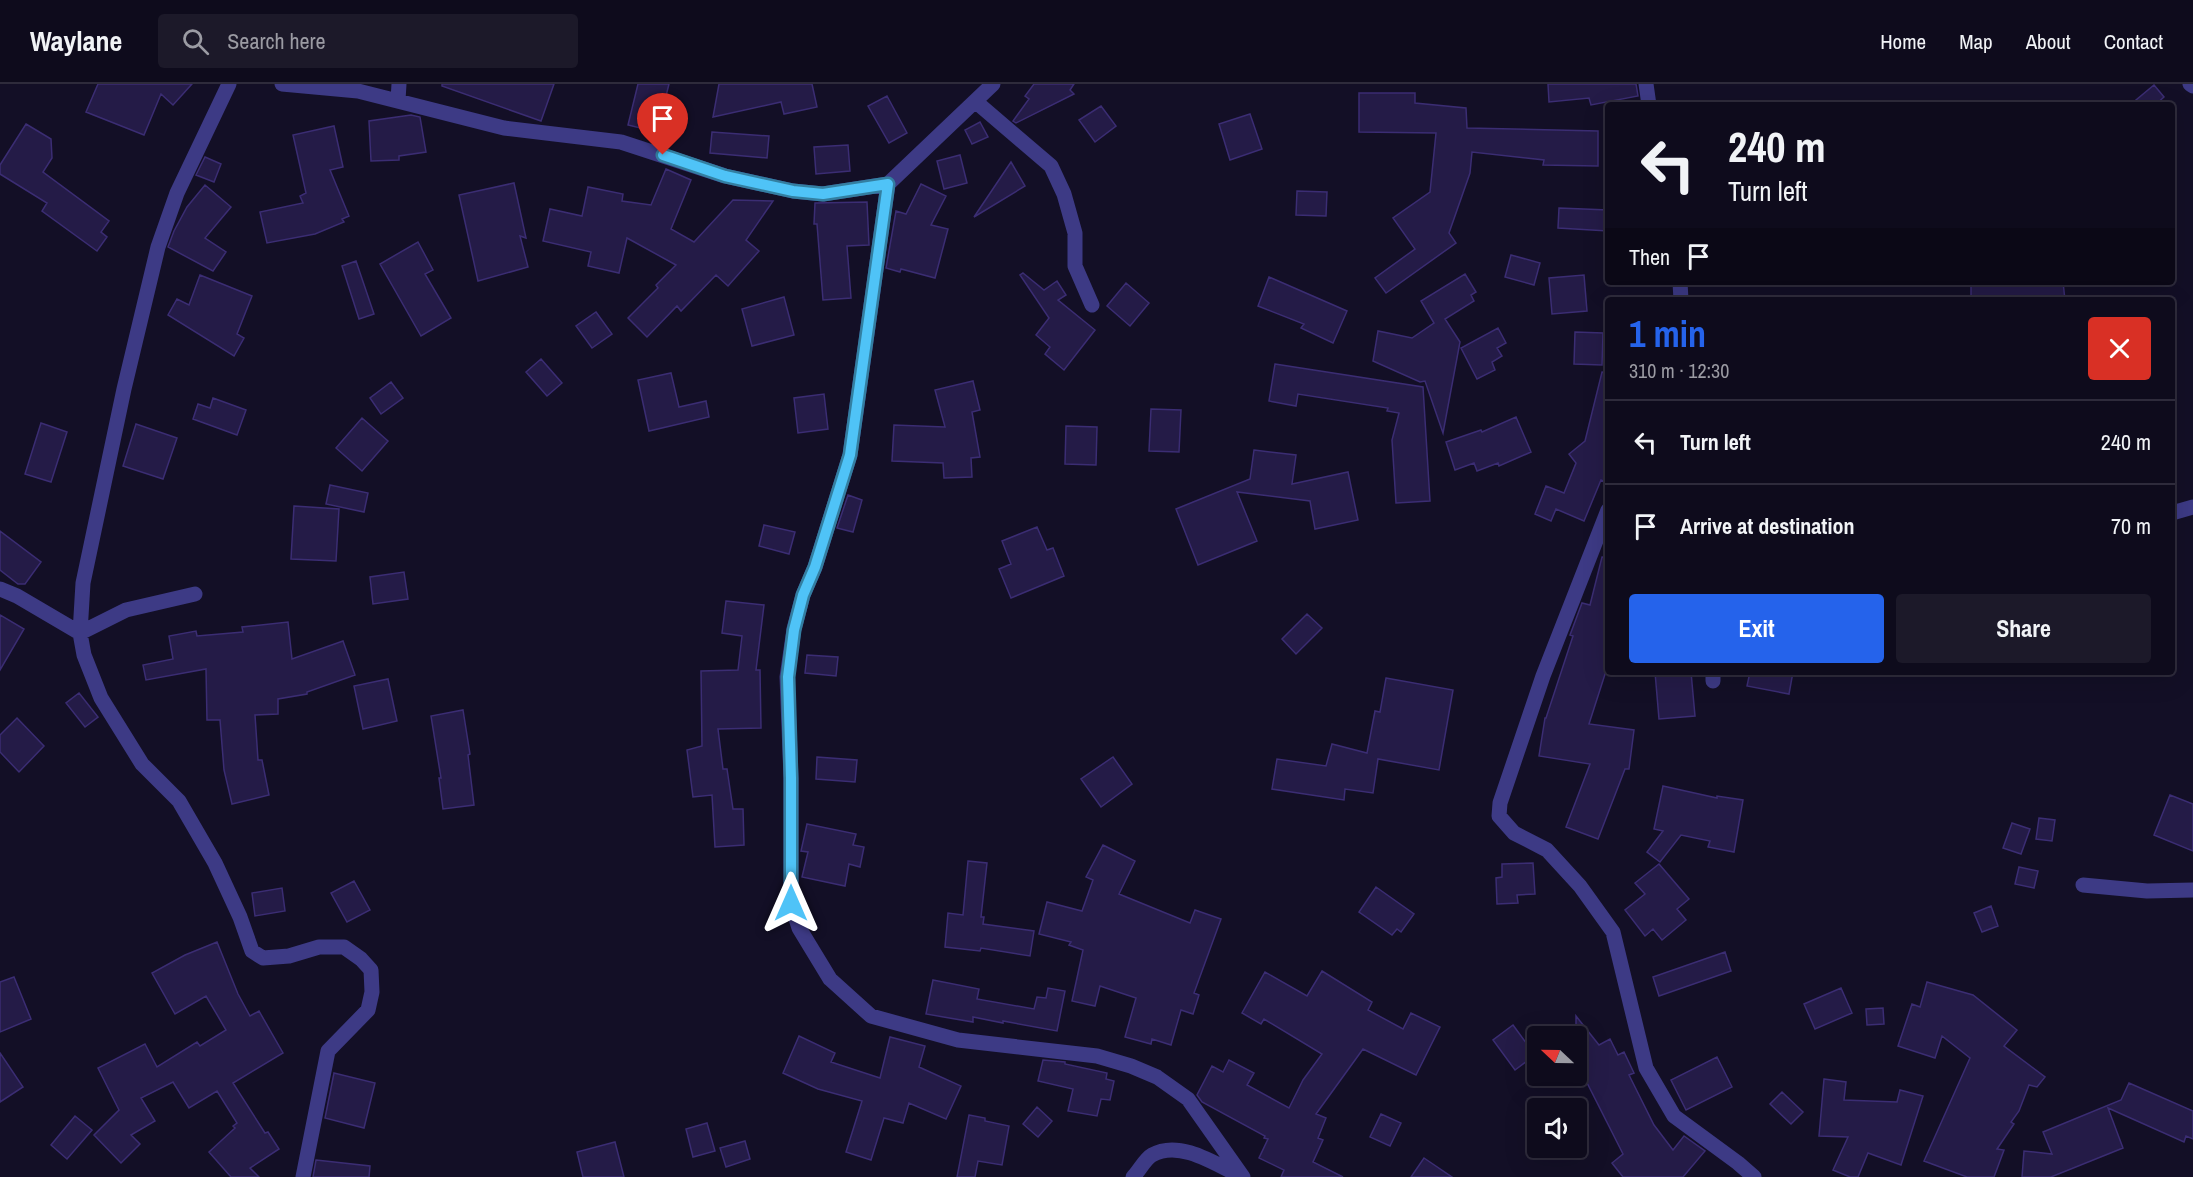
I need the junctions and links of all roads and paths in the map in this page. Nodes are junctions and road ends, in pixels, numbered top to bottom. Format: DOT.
graph roads {
  1 [pos="229,84"];
  2 [pos="282,84"];
  3 [pos="399,84"];
  4 [pos="993,84"];
  5 [pos="1646,84"];
  6 [pos="398,100"];
  7 [pos="975,100"];
  8 [pos="1649,102"];
  9 [pos="888,184"];
  10 [pos="1092,305"];
  11 [pos="2193,507"];
  12 [pos="2175,512"];
  13 [pos="1605,518"];
  14 [pos="0,589"];
  15 [pos="195,594"];
  16 [pos="80,633"];
  17 [pos="2083,885"];
  18 [pos="2193,890"];
  19 [pos="303,1177"];
  20 [pos="1133,1177"];
  21 [pos="1242,1177"];
  22 [pos="1754,1177"];
  1 -- 16 [label="street"];
  2 -- 6 [label="street"];
  3 -- 6 [label="street"];
  4 -- 7 [label="street"];
  5 -- 8 [label="street"];
  6 -- 9 [label="street"];
  7 -- 9 [label="street"];
  7 -- 10 [label="street"];
  9 -- 21 [label="street"];
  11 -- 12 [label="street"];
  13 -- 22 [label="street"];
  14 -- 16 [label="street"];
  15 -- 16 [label="street"];
  16 -- 19 [label="street"];
  17 -- 18 [label="street"];
  20 -- 21 [label="street"];
}
